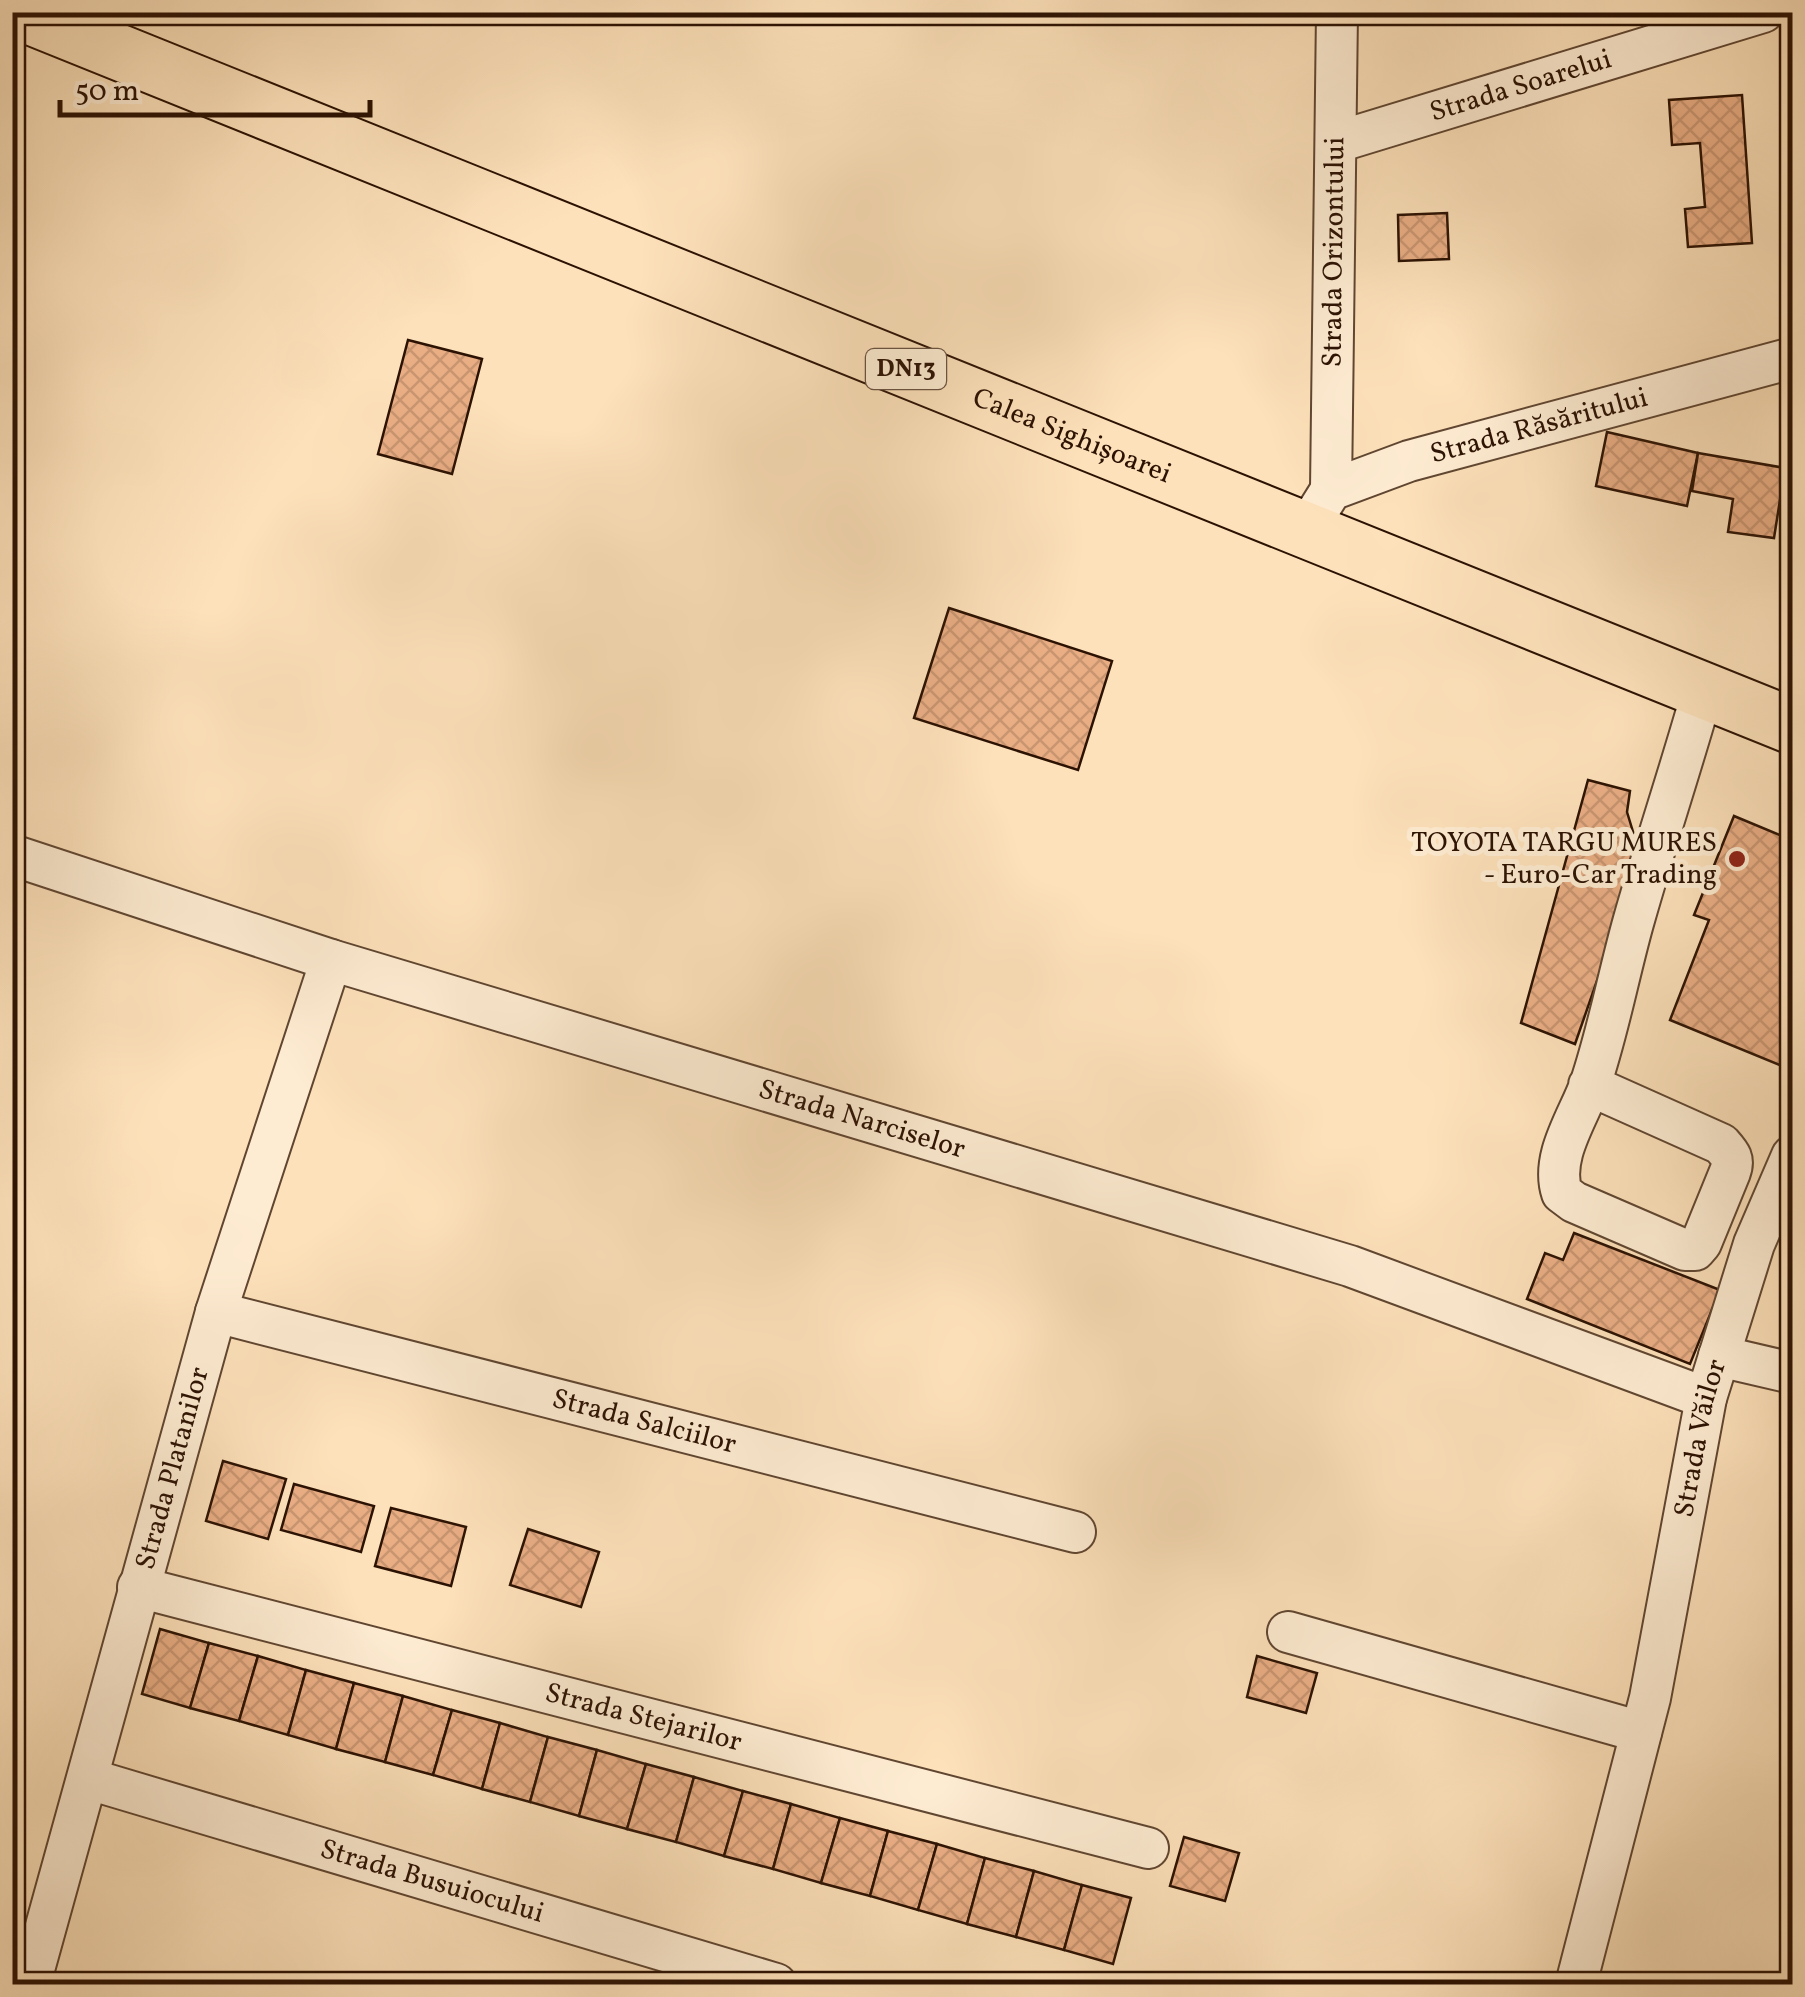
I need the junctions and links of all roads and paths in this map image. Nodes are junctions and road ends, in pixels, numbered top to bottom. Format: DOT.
graph roads {
  1 [pos="19,12"];
  2 [pos="1337,12"];
  3 [pos="1763,12"];
  4 [pos="100,28"];
  5 [pos="1337,142"];
  6 [pos="1792,358"];
  7 [pos="1319,510"];
  8 [pos="1703,690"];
  9 [pos="1792,726"];
  10 [pos="12,855"];
  11 [pos="331,960"];
  12 [pos="1590,1085"];
  13 [pos="1792,1156"];
  14 [pos="216,1312"];
  15 [pos="1719,1356"];
  16 [pos="1792,1373"];
  17 [pos="1706,1398"];
  18 [pos="1075,1532"];
  19 [pos="138,1588"];
  20 [pos="1288,1632"];
  21 [pos="1641,1732"];
  22 [pos="90,1779"];
  23 [pos="1148,1848"];
  24 [pos="30,1984"];
  25 [pos="776,1984"];
  26 [pos="1576,1984"];
  1 -- 4 [label="highway, Calea Sighișoarei / DN13"];
  2 -- 5 [label="street, Strada Orizontului"];
  3 -- 5 [label="street, Strada Soarelui"];
  4 -- 7 [label="highway, Calea Sighișoarei / DN13"];
  5 -- 7 [label="street, Strada Orizontului"];
  6 -- 7 [label="street, Strada Răsăritului"];
  7 -- 8 [label="highway, Calea Sighișoarei / DN13"];
  8 -- 9 [label="highway, Calea Sighișoarei / DN13"];
  8 -- 12 [label="street"];
  10 -- 11 [label="street, Strada Narciselor"];
  11 -- 14 [label="street, Strada Platanilor"];
  11 -- 17 [label="street, Strada Narciselor"];
  12 -- 12 [label="street"];
  13 -- 15 [label="street, Strada Văilor"];
  14 -- 18 [label="street, Strada Salciilor"];
  14 -- 19 [label="street, Strada Platanilor"];
  15 -- 16 [label="street"];
  15 -- 17 [label="street, Strada Văilor"];
  17 -- 21 [label="street, Strada Văilor"];
  19 -- 22 [label="street, Strada Platanilor"];
  19 -- 23 [label="street, Strada Stejarilor"];
  20 -- 21 [label="street"];
  21 -- 26 [label="street, Strada Văilor"];
  22 -- 24 [label="street, Strada Platanilor"];
  22 -- 25 [label="street, Strada Busuiocului"];
}
